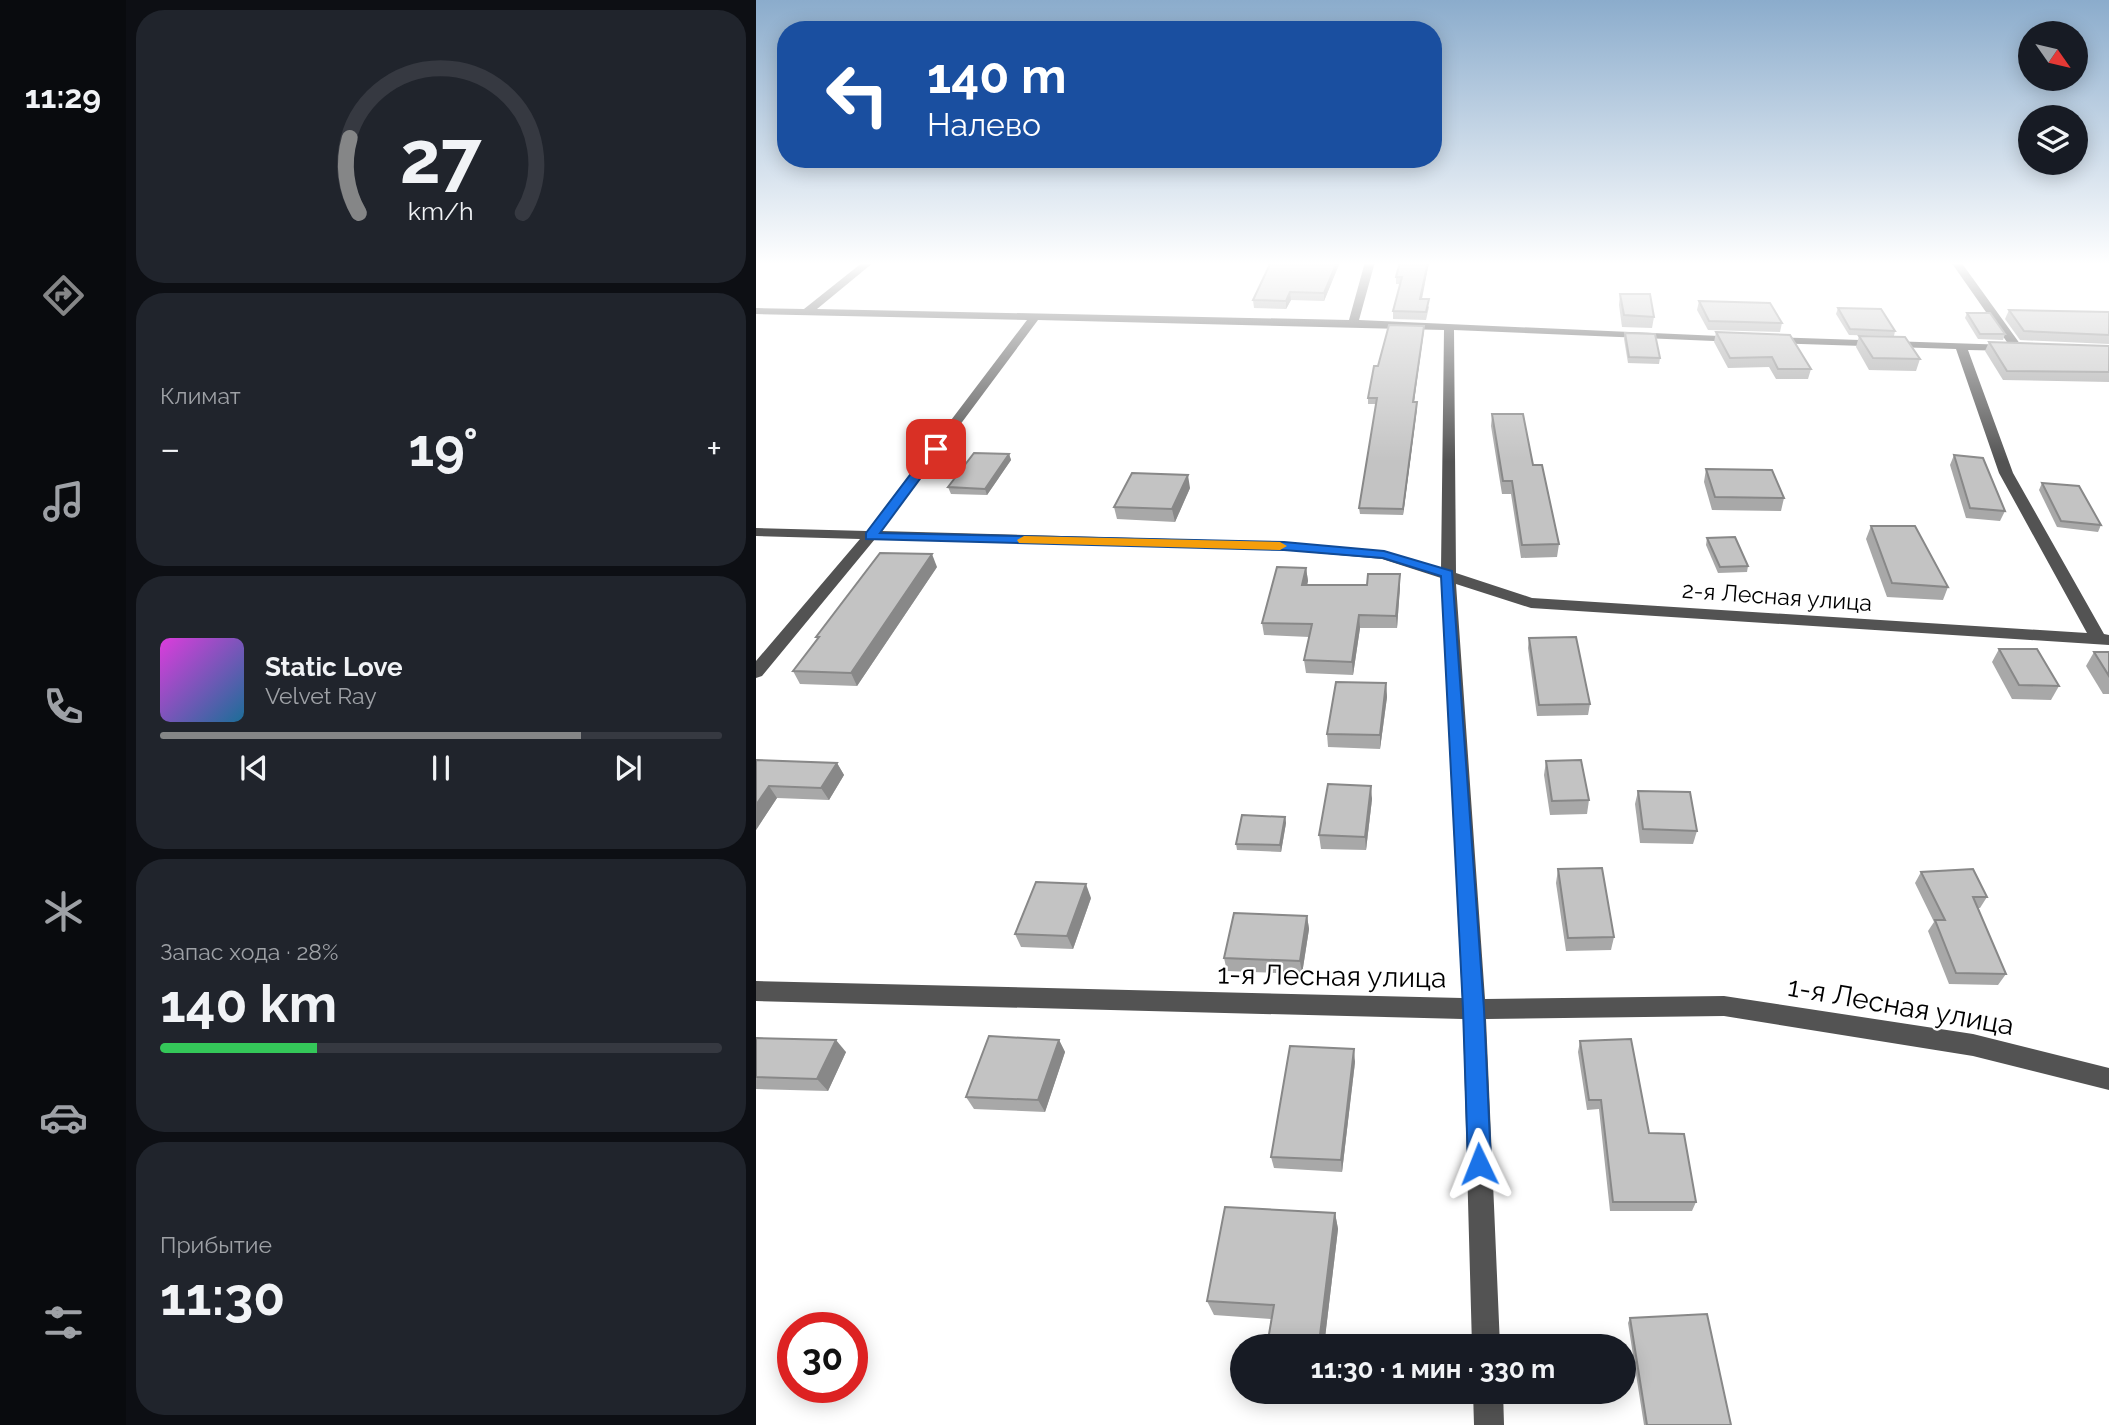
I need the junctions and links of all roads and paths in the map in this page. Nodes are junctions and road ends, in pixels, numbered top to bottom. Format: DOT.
graph roads {
  1 [pos="1026,328"];
  2 [pos="1442,328"];
  3 [pos="2003,328"];
  4 [pos="1450,329"];
  5 [pos="1961,347"];
  6 [pos="2017,348"];
  7 [pos="2030,348"];
  8 [pos="756,532"];
  9 [pos="870,536"];
  10 [pos="1448,574"];
  11 [pos="2103,639"];
  12 [pos="756,672"];
  13 [pos="756,991"];
  14 [pos="1474,1009"];
  15 [pos="2109,1079"];
  16 [pos="1486,1334"];
  17 [pos="1488,1404"];
  18 [pos="1489,1425"];
  1 -- 9 [label="street"];
  2 -- 4 [label="street"];
  3 -- 6 [label="street"];
  4 -- 5 [label="street"];
  4 -- 10 [label="street"];
  5 -- 6 [label="street"];
  5 -- 11 [label="street"];
  6 -- 7 [label="street"];
  8 -- 9 [label="street, 2-я Лесная улица"];
  9 -- 10 [label="street, 2-я Лесная улица"];
  9 -- 12 [label="street"];
  10 -- 11 [label="street, 2-я Лесная улица"];
  10 -- 14 [label="street"];
  13 -- 14 [label="street, 1-я Лесная улица"];
  14 -- 15 [label="street, 1-я Лесная улица"];
  14 -- 16 [label="street"];
  17 -- 18 [label="street"];
}
